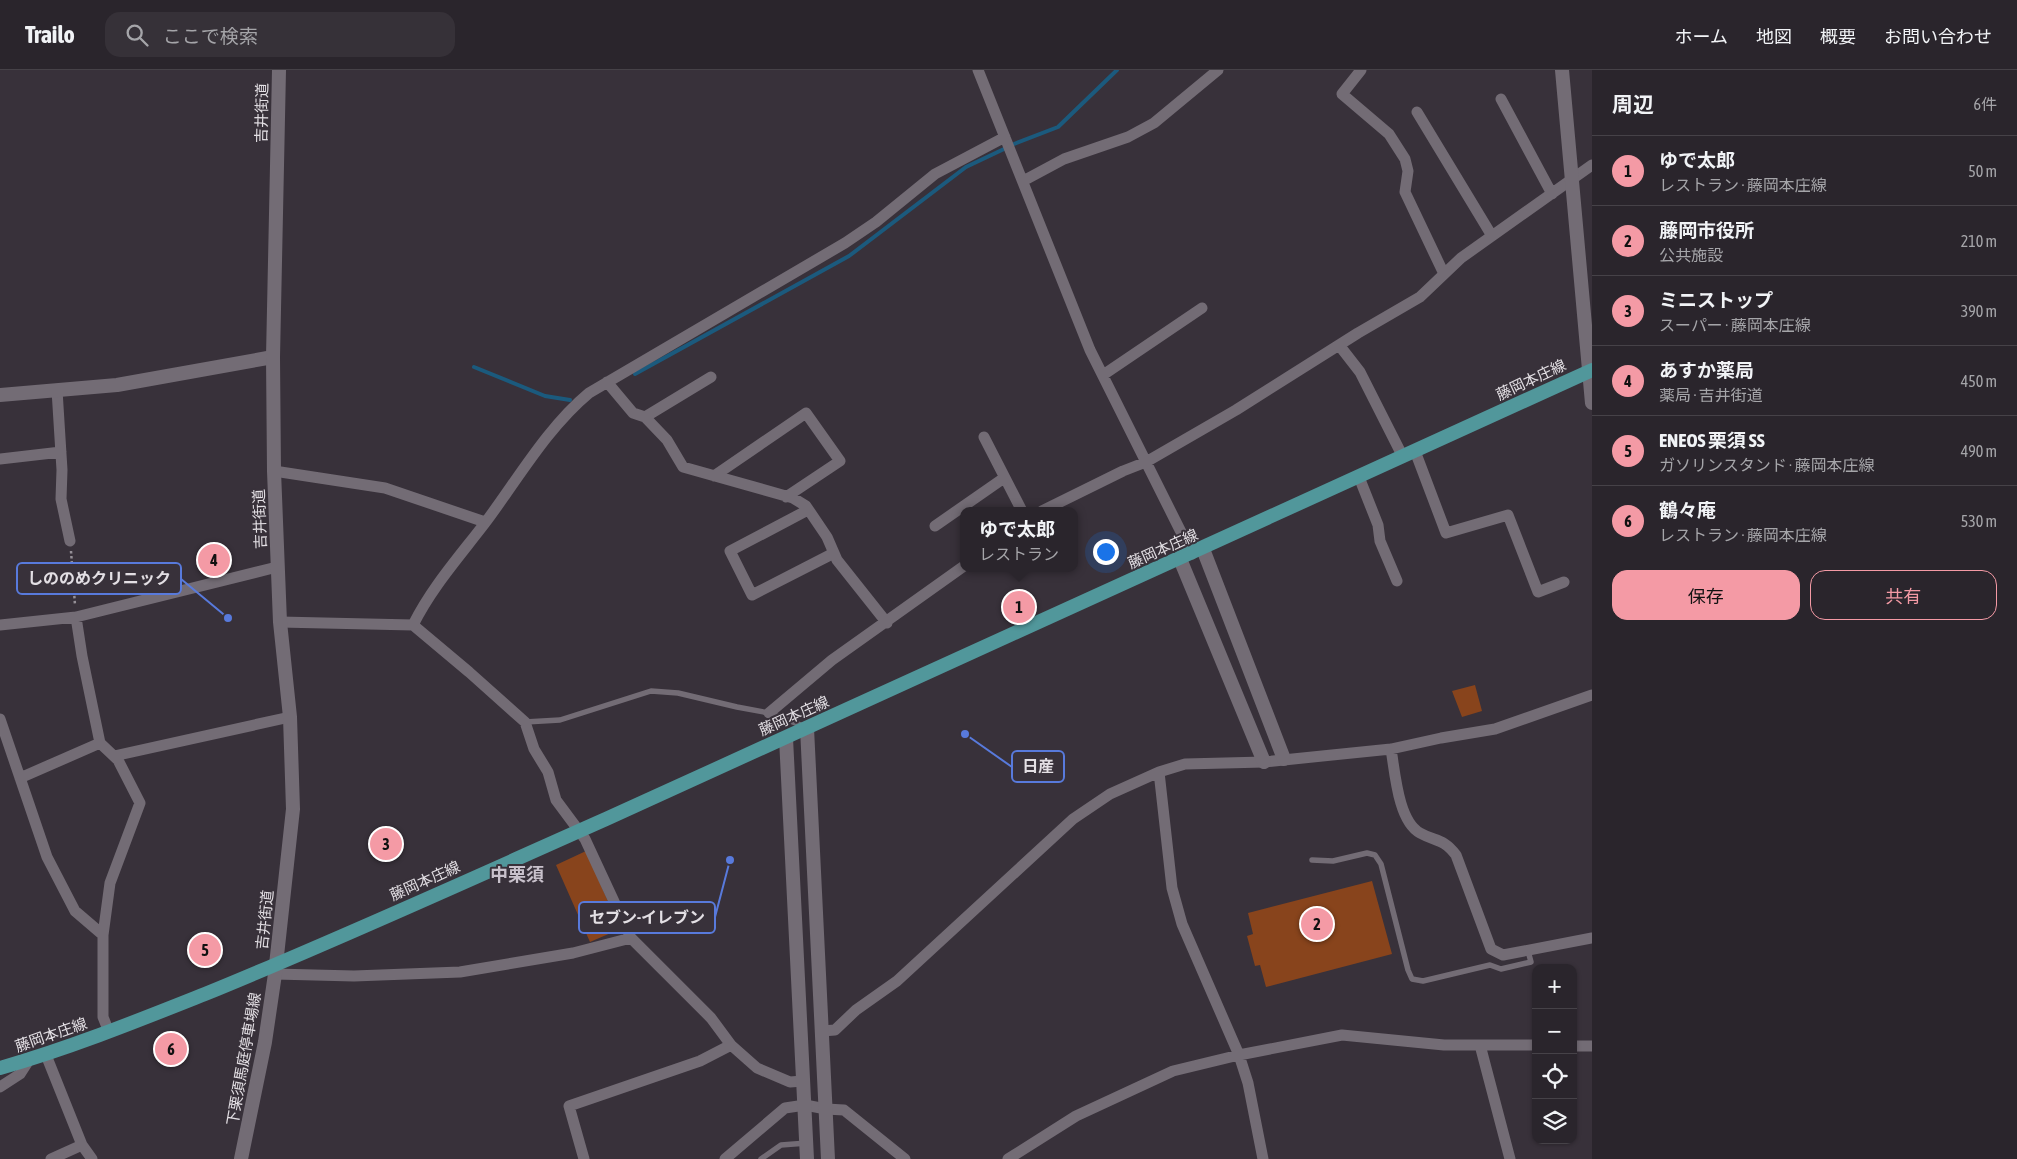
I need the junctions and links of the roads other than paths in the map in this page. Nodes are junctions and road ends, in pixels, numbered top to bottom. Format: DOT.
graph roads {
  1 [pos="279,70"];
  2 [pos="978,70"];
  3 [pos="1218,70"];
  4 [pos="1361,70"];
  5 [pos="1562,70"];
  6 [pos="1501,99"];
  7 [pos="1418,112"];
  8 [pos="1005,137"];
  9 [pos="1592,165"];
  10 [pos="1572,180"];
  11 [pos="1023,181"];
  12 [pos="1552,194"];
  13 [pos="1492,236"];
  14 [pos="1444,274"];
  15 [pos="1202,308"];
  16 [pos="1339,345"];
  17 [pos="273,357"];
  18 [pos="1590,371"];
  19 [pos="1103,376"];
  20 [pos="711,377"];
  21 [pos="607,382"];
  22 [pos="57,390"];
  23 [pos="0,395"];
  24 [pos="1592,403"];
  25 [pos="645,417"];
  26 [pos="984,437"];
  27 [pos="61,452"];
  28 [pos="1409,454"];
  29 [pos="0,459"];
  30 [pos="1146,462"];
  31 [pos="274,471"];
  32 [pos="714,476"];
  33 [pos="1359,477"];
  34 [pos="1004,478"];
  35 [pos="786,496"];
  36 [pos="962,507"];
  37 [pos="1020,507"];
  38 [pos="1050,507"];
  39 [pos="960,509"];
  40 [pos="808,510"];
  41 [pos="485,522"];
  42 [pos="935,526"];
  43 [pos="70,540"];
  44 [pos="834,553"];
  45 [pos="1192,554"];
  46 [pos="277,567"];
  47 [pos="960,569"];
  48 [pos="1397,581"];
  49 [pos="1564,582"];
  50 [pos="76,617"];
  51 [pos="280,622"];
  52 [pos="887,622"];
  53 [pos="0,625"];
  54 [pos="413,625"];
  55 [pos="1592,695"];
  56 [pos="769,713"];
  57 [pos="290,716"];
  58 [pos="0,719"];
  59 [pos="525,722"];
  60 [pos="808,728"];
  61 [pos="786,738"];
  62 [pos="100,743"];
  63 [pos="1391,749"];
  64 [pos="114,756"];
  65 [pos="1284,760"];
  66 [pos="1264,762"];
  67 [pos="1159,772"];
  68 [pos="20,778"];
  69 [pos="580,830"];
  70 [pos="1312,860"];
  71 [pos="103,935"];
  72 [pos="631,938"];
  73 [pos="1592,938"];
  74 [pos="1528,951"];
  75 [pos="276,969"];
  76 [pos="822,1031"];
  77 [pos="109,1032"];
  78 [pos="731,1044"];
  79 [pos="1480,1045"];
  80 [pos="1532,1045"];
  81 [pos="1577,1046"];
  82 [pos="1592,1046"];
  83 [pos="46,1055"];
  84 [pos="1239,1055"];
  85 [pos="28,1060"];
  86 [pos="0,1068"];
  87 [pos="803,1081"];
  88 [pos="0,1087"];
  89 [pos="805,1105"];
  90 [pos="826,1109"];
  91 [pos="807,1143"];
  92 [pos="82,1145"];
  93 [pos="51,1159"];
  94 [pos="92,1159"];
  95 [pos="241,1159"];
  96 [pos="584,1159"];
  97 [pos="725,1159"];
  98 [pos="761,1159"];
  99 [pos="807,1159"];
  100 [pos="828,1159"];
  101 [pos="905,1159"];
  102 [pos="1008,1159"];
  103 [pos="1263,1159"];
  104 [pos="1510,1159"];
  1 -- 17 [label="street, 吉井街道"];
  2 -- 8 [label="street"];
  3 -- 11 [label="street"];
  4 -- 14 [label="street"];
  5 -- 10 [label="street"];
  6 -- 12 [label="street"];
  7 -- 13 [label="street"];
  8 -- 11 [label="street"];
  8 -- 21 [label="street"];
  9 -- 10 [label="street"];
  10 -- 12 [label="street"];
  10 -- 18 [label="street"];
  11 -- 19 [label="street"];
  12 -- 13 [label="street"];
  13 -- 14 [label="street"];
  14 -- 16 [label="street"];
  15 -- 19 [label="street"];
  16 -- 28 [label="street"];
  16 -- 30 [label="street"];
  17 -- 22 [label="street"];
  17 -- 31 [label="street, 吉井街道"];
  18 -- 24 [label="street"];
  18 -- 28 [label="main road, 藤岡本庄線"];
  19 -- 30 [label="street"];
  20 -- 25 [label="street"];
  21 -- 25 [label="street"];
  21 -- 41 [label="street"];
  22 -- 23 [label="street"];
  22 -- 27 [label="street"];
  25 -- 32 [label="street"];
  26 -- 34 [label="street"];
  27 -- 29 [label="street"];
  27 -- 43 [label="street"];
  28 -- 33 [label="main road, 藤岡本庄線"];
  28 -- 49 [label="street"];
  30 -- 38 [label="street"];
  30 -- 45 [label="street"];
  31 -- 41 [label="street"];
  31 -- 46 [label="street, 吉井街道"];
  32 -- 35 [label="street"];
  32 -- 35 [label="street"];
  33 -- 45 [label="main road, 藤岡本庄線"];
  33 -- 48 [label="street"];
  34 -- 36 [label="street"];
  34 -- 37 [label="street"];
  35 -- 40 [label="street"];
  39 -- 42 [label="street"];
  40 -- 44 [label="street"];
  40 -- 44 [label="street"];
  41 -- 54 [label="street"];
  44 -- 52 [label="street"];
  45 -- 60 [label="main road, 藤岡本庄線"];
  45 -- 65 [label="street"];
  45 -- 66 [label="street"];
  46 -- 50 [label="street"];
  46 -- 51 [label="street, 吉井街道"];
  47 -- 52 [label="street"];
  50 -- 53 [label="street"];
  50 -- 62 [label="street"];
  51 -- 54 [label="street"];
  51 -- 57 [label="street, 吉井街道"];
  52 -- 56 [label="street"];
  54 -- 59 [label="street"];
  55 -- 63 [label="street"];
  56 -- 59 [label="lane"];
  56 -- 60 [label="lane"];
  57 -- 64 [label="street"];
  57 -- 75 [label="street, 吉井街道"];
  58 -- 68 [label="street"];
  59 -- 69 [label="street"];
  60 -- 61 [label="main road, 藤岡本庄線"];
  60 -- 76 [label="street"];
  61 -- 69 [label="main road, 藤岡本庄線"];
  61 -- 87 [label="street"];
  62 -- 64 [label="street"];
  62 -- 68 [label="street"];
  63 -- 65 [label="street"];
  63 -- 74 [label="street"];
  64 -- 71 [label="street"];
  65 -- 66 [label="street"];
  66 -- 67 [label="street"];
  67 -- 76 [label="street"];
  67 -- 84 [label="street"];
  68 -- 71 [label="street"];
  69 -- 72 [label="street"];
  69 -- 75 [label="main road, 藤岡本庄線"];
  70 -- 74 [label="lane"];
  71 -- 77 [label="street"];
  72 -- 75 [label="street"];
  72 -- 78 [label="street"];
  73 -- 74 [label="street"];
  75 -- 77 [label="main road, 藤岡本庄線"];
  75 -- 95 [label="street, 下栗須馬庭停車場線"];
  76 -- 90 [label="street"];
  77 -- 83 [label="main road, 藤岡本庄線"];
  78 -- 87 [label="street"];
  78 -- 96 [label="street"];
  79 -- 80 [label="street"];
  79 -- 84 [label="street"];
  79 -- 104 [label="street"];
  81 -- 82 [label="street"];
  83 -- 85 [label="main road, 藤岡本庄線"];
  83 -- 92 [label="street"];
  84 -- 102 [label="street"];
  84 -- 103 [label="street"];
  85 -- 86 [label="main road, 藤岡本庄線"];
  85 -- 88 [label="street"];
  87 -- 89 [label="street"];
  89 -- 90 [label="street"];
  89 -- 91 [label="street"];
  89 -- 97 [label="street"];
  90 -- 100 [label="street"];
  90 -- 101 [label="street"];
  91 -- 98 [label="lane"];
  91 -- 99 [label="street"];
  92 -- 93 [label="street"];
  92 -- 94 [label="street"];
}
